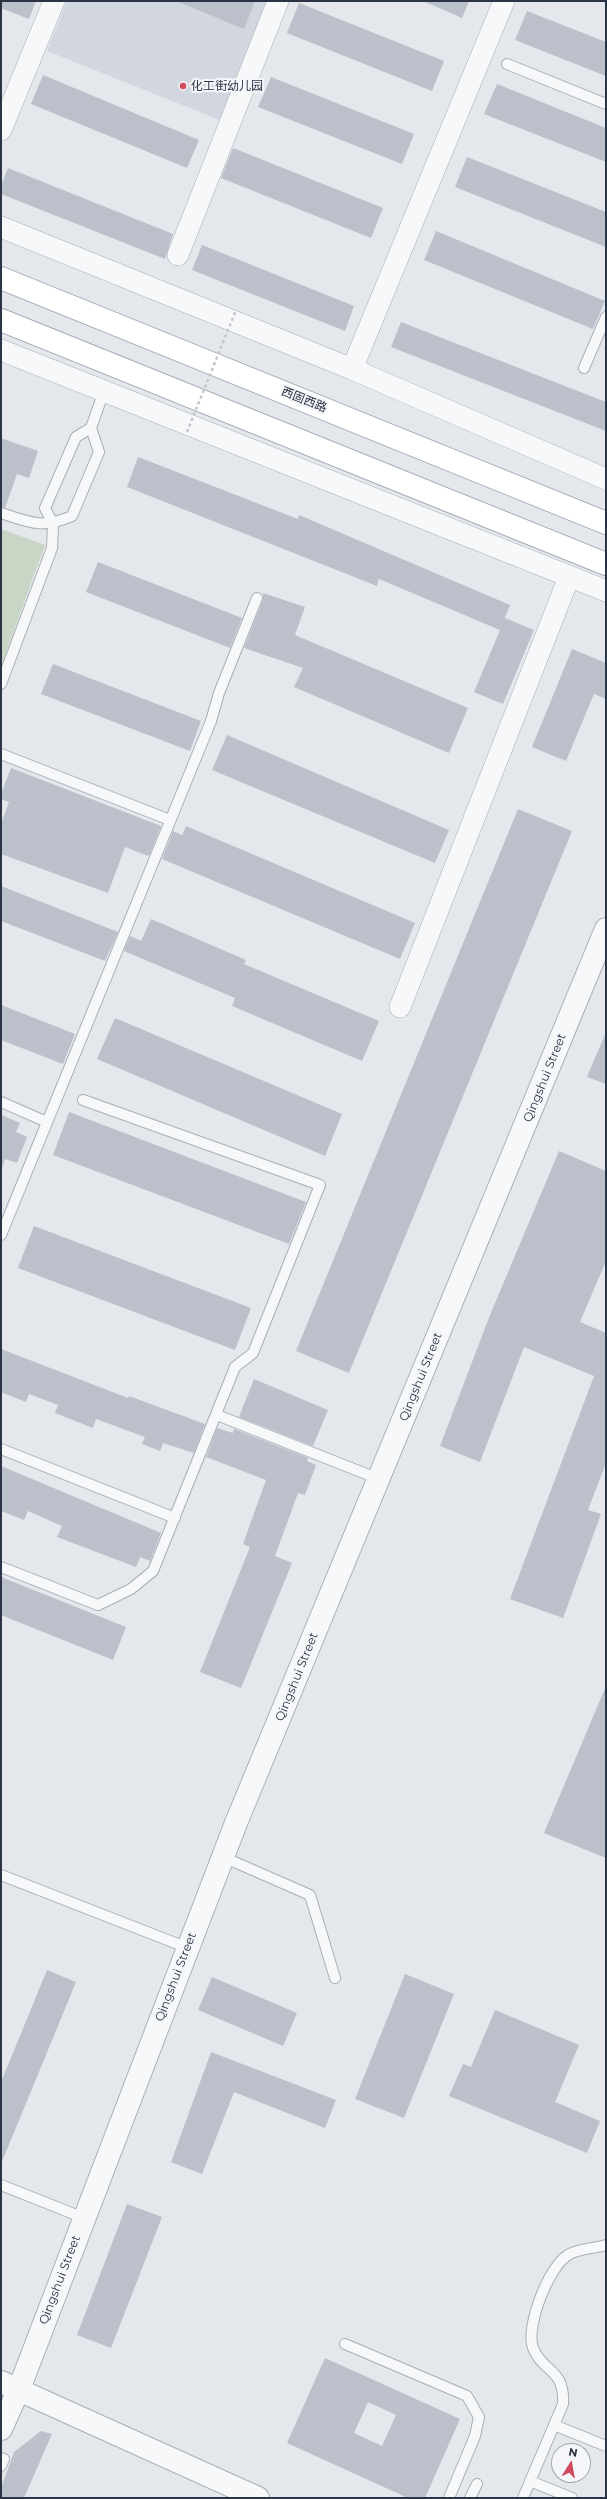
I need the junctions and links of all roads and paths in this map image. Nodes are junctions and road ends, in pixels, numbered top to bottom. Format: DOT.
graph roads {
  1 [pos="54,1"];
  2 [pos="278,1"];
  3 [pos="504,1"];
  4 [pos="507,64"];
  5 [pos="606,104"];
  6 [pos="1,130"];
  7 [pos="1,227"];
  8 [pos="178,255"];
  9 [pos="1,278"];
  10 [pos="236,310"];
  11 [pos="606,317"];
  12 [pos="1,320"];
  13 [pos="1,350"];
  14 [pos="584,368"];
  15 [pos="352,369"];
  16 [pos="104,391"];
  17 [pos="91,428"];
  18 [pos="187,432"];
  19 [pos="606,478"];
  20 [pos="1,513"];
  21 [pos="606,523"];
  22 [pos="53,524"];
  23 [pos="606,564"];
  24 [pos="569,577"];
  25 [pos="606,592"];
  26 [pos="257,598"];
  27 [pos="1,684"];
  28 [pos="1,754"];
  29 [pos="170,820"];
  30 [pos="606,930"];
  31 [pos="400,1007"];
  32 [pos="83,1100"];
  33 [pos="1,1102"];
  34 [pos="47,1122"];
  35 [pos="2,1232"];
  36 [pos="217,1415"];
  37 [pos="1,1449"];
  38 [pos="379,1479"];
  39 [pos="175,1518"];
  40 [pos="1,1567"];
  41 [pos="223,1857"];
  42 [pos="1,1875"];
  43 [pos="188,1948"];
  44 [pos="335,1978"];
  45 [pos="1,2185"];
  46 [pos="84,2218"];
  47 [pos="606,2245"];
  48 [pos="345,2344"];
  49 [pos="10,2385"];
  50 [pos="554,2425"];
  51 [pos="1,2429"];
  52 [pos="606,2446"];
  53 [pos="1,2458"];
  54 [pos="1,2466"];
  55 [pos="530,2481"];
  56 [pos="476,2484"];
  57 [pos="258,2498"];
  58 [pos="449,2498"];
  59 [pos="470,2498"];
  60 [pos="523,2498"];
  61 [pos="572,2498"];
  1 -- 6 [label="street"];
  2 -- 8 [label="street"];
  3 -- 15 [label="street"];
  4 -- 5 [label="lane"];
  7 -- 15 [label="street"];
  9 -- 21 [label="main road, 西固西路"];
  10 -- 18 [label="path, bridge"];
  11 -- 14 [label="lane"];
  12 -- 23 [label="main road"];
  13 -- 16 [label="street"];
  15 -- 19 [label="street"];
  16 -- 17 [label="lane"];
  16 -- 24 [label="street"];
  17 -- 22 [label="lane"];
  17 -- 22 [label="lane"];
  20 -- 22 [label="lane"];
  22 -- 27 [label="lane"];
  24 -- 25 [label="street"];
  24 -- 31 [label="street"];
  26 -- 29 [label="lane"];
  28 -- 29 [label="lane"];
  29 -- 34 [label="lane"];
  30 -- 38 [label="street, Qingshui Street"];
  32 -- 36 [label="lane"];
  33 -- 34 [label="lane"];
  34 -- 35 [label="lane"];
  36 -- 38 [label="lane"];
  36 -- 39 [label="lane"];
  37 -- 39 [label="lane"];
  38 -- 41 [label="street, Qingshui Street"];
  39 -- 40 [label="lane"];
  41 -- 43 [label="street, Qingshui Street"];
  41 -- 44 [label="lane"];
  42 -- 43 [label="lane"];
  43 -- 46 [label="street, Qingshui Street"];
  45 -- 46 [label="lane"];
  46 -- 49 [label="street, Qingshui Street"];
  47 -- 50 [label="lane"];
  48 -- 58 [label="lane"];
  49 -- 51 [label="street, Qingshui Street"];
  49 -- 57 [label="street"];
  50 -- 52 [label="lane"];
  50 -- 55 [label="lane"];
  53 -- 54 [label="lane"];
  55 -- 60 [label="lane"];
  55 -- 61 [label="lane"];
  56 -- 59 [label="lane"];
}
